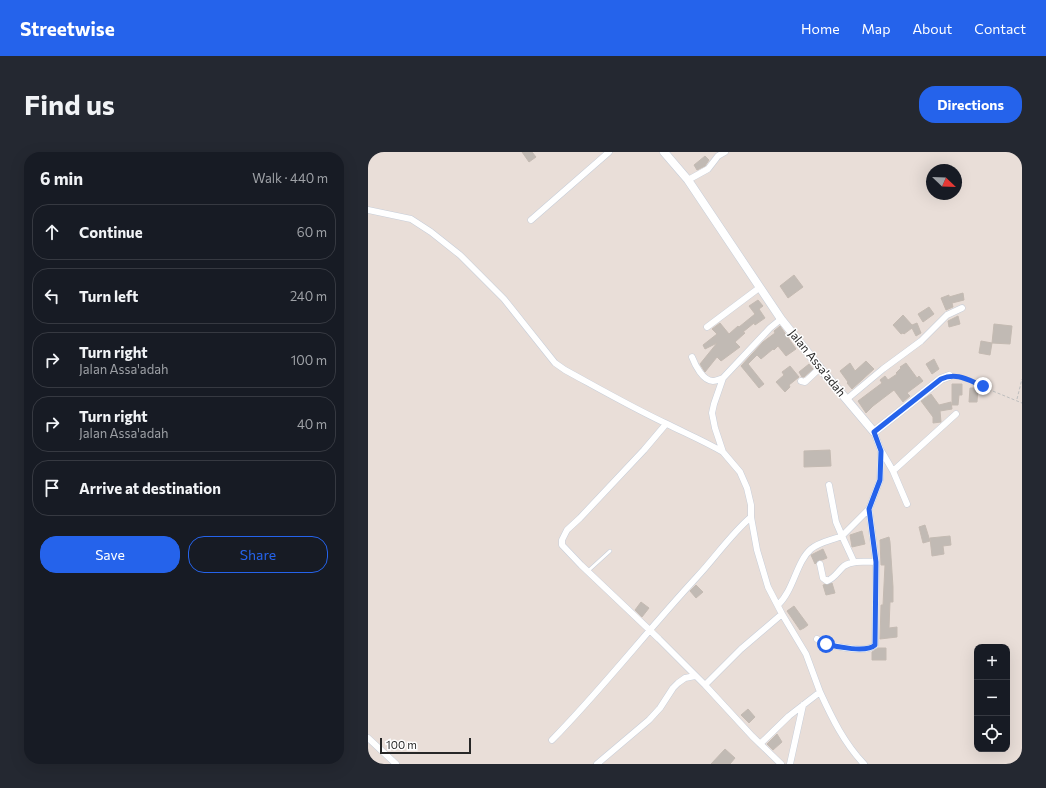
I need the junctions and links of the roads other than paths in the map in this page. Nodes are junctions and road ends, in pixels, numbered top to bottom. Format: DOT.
graph roads {
  1 [pos="609,152"];
  2 [pos="664,152"];
  3 [pos="725,152"];
  4 [pos="688,180"];
  5 [pos="368,210"];
  6 [pos="531,220"];
  7 [pos="759,288"];
  8 [pos="962,308"];
  9 [pos="781,319"];
  10 [pos="707,327"];
  11 [pos="692,357"];
  12 [pos="820,368"];
  13 [pos="949,376"];
  14 [pos="723,378"];
  15 [pos="801,381"];
  16 [pos="847,399"];
  17 [pos="956,414"];
  18 [pos="666,424"];
  19 [pos="874,432"];
  20 [pos="881,451"];
  21 [pos="723,452"];
  22 [pos="893,471"];
  23 [pos="829,484"];
  24 [pos="907,504"];
  25 [pos="869,509"];
  26 [pos="751,517"];
  27 [pos="842,536"];
  28 [pos="610,551"];
  29 [pos="854,562"];
  30 [pos="876,562"];
  31 [pos="820,564"];
  32 [pos="588,571"];
  33 [pos="778,605"];
  34 [pos="782,614"];
  35 [pos="650,630"];
  36 [pos="817,639"];
  37 [pos="695,676"];
  38 [pos="705,685"];
  39 [pos="820,692"];
  40 [pos="803,705"];
  41 [pos="368,738"];
  42 [pos="552,740"];
  43 [pos="760,744"];
  44 [pos="396,764"];
  45 [pos="597,764"];
  46 [pos="780,764"];
  47 [pos="790,764"];
  48 [pos="864,764"];
  1 -- 6 [label="street"];
  2 -- 4 [label="street, Jalan Assa'adah"];
  3 -- 4 [label="street"];
  4 -- 7 [label="street, Jalan Assa'adah"];
  5 -- 18 [label="street"];
  7 -- 9 [label="street, Jalan Assa'adah"];
  7 -- 10 [label="street"];
  8 -- 16 [label="street"];
  9 -- 12 [label="street, Jalan Assa'adah"];
  9 -- 14 [label="street"];
  11 -- 14 [label="street"];
  12 -- 15 [label="street"];
  12 -- 16 [label="street, Jalan Assa'adah"];
  13 -- 19 [label="street"];
  14 -- 21 [label="street"];
  16 -- 19 [label="street, Jalan Assa'adah"];
  17 -- 22 [label="street"];
  18 -- 21 [label="street"];
  18 -- 32 [label="street"];
  19 -- 20 [label="street"];
  20 -- 22 [label="street"];
  20 -- 25 [label="street"];
  21 -- 26 [label="street"];
  22 -- 24 [label="street"];
  23 -- 27 [label="street"];
  25 -- 27 [label="street"];
  25 -- 30 [label="street"];
  26 -- 33 [label="street"];
  26 -- 35 [label="street"];
  27 -- 29 [label="street"];
  27 -- 33 [label="street"];
  28 -- 32 [label="lane"];
  29 -- 30 [label="street"];
  29 -- 31 [label="street"];
  30 -- 36 [label="street"];
  32 -- 35 [label="street"];
  33 -- 34 [label="street"];
  34 -- 38 [label="street"];
  34 -- 39 [label="street"];
  35 -- 37 [label="street"];
  35 -- 42 [label="street"];
  37 -- 38 [label="street"];
  37 -- 45 [label="street"];
  38 -- 43 [label="street"];
  39 -- 40 [label="street"];
  39 -- 48 [label="street"];
  40 -- 43 [label="street"];
  40 -- 47 [label="street"];
  41 -- 44 [label="street"];
  43 -- 46 [label="street"];
}
